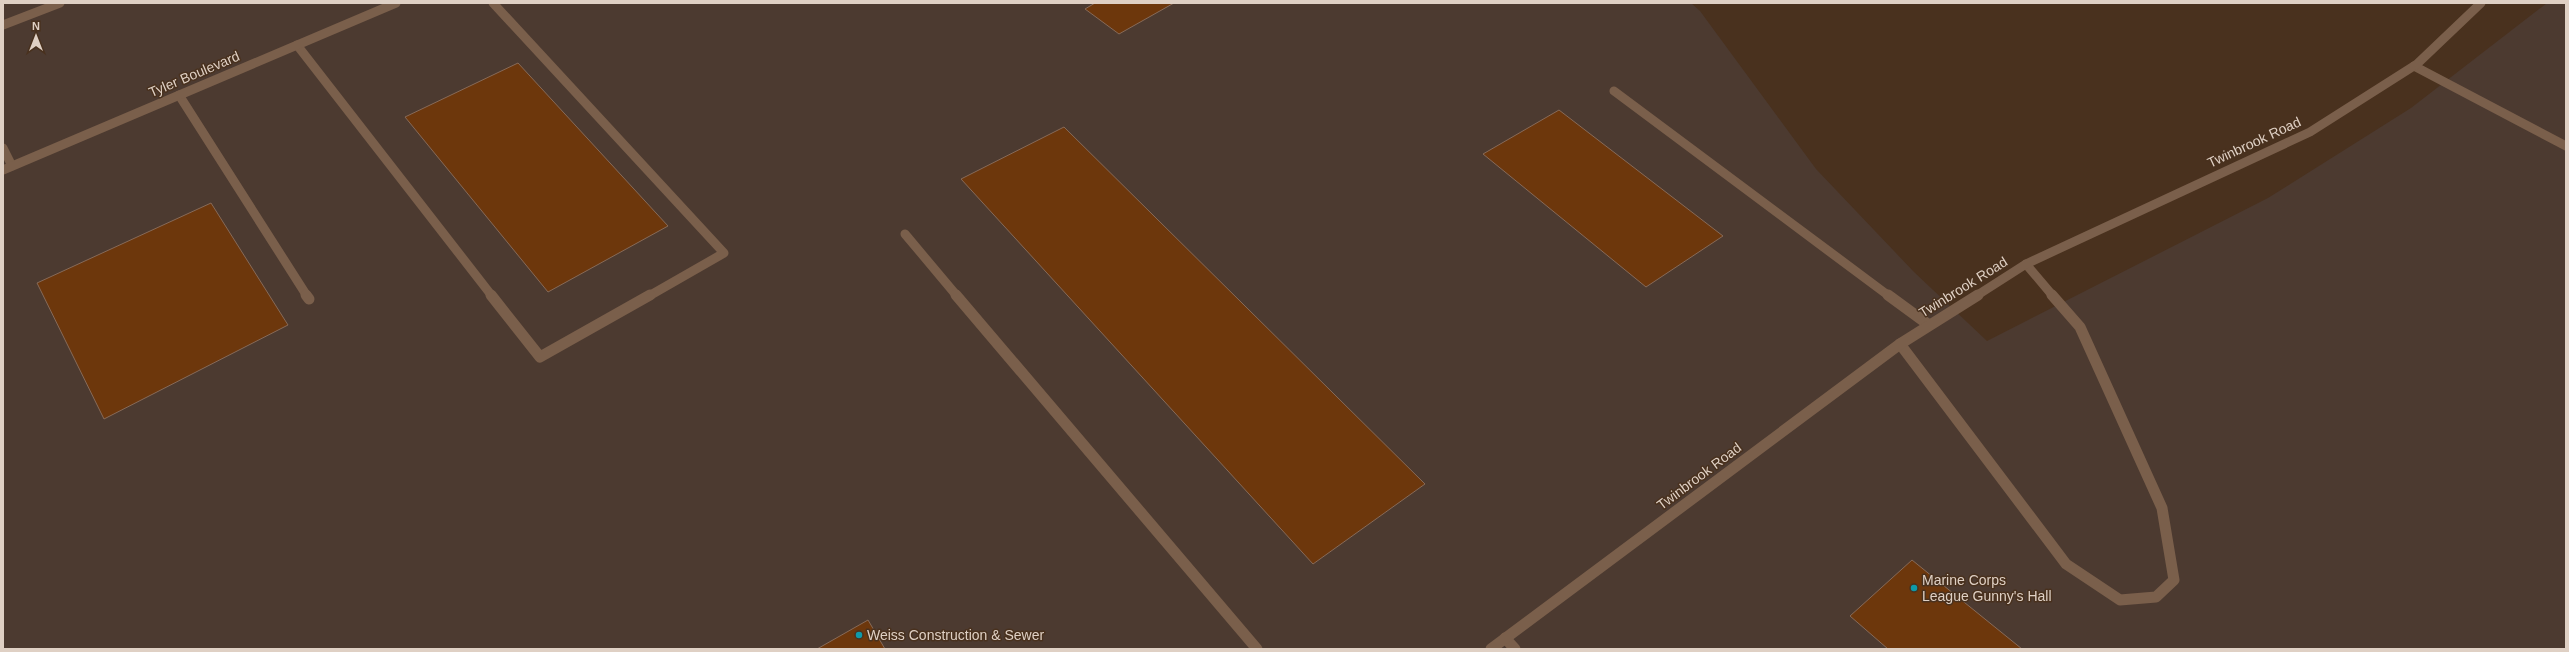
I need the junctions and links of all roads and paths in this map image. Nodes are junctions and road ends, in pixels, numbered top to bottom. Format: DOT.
graph roads {
  1 [pos="60,3"];
  2 [pos="396,3"];
  3 [pos="494,3"];
  4 [pos="2480,3"];
  5 [pos="3,25"];
  6 [pos="297,45"];
  7 [pos="2414,66"];
  8 [pos="1614,91"];
  9 [pos="179,95"];
  10 [pos="2566,146"];
  11 [pos="3,148"];
  12 [pos="12,166"];
  13 [pos="3,170"];
  14 [pos="905,234"];
  15 [pos="2026,264"];
  16 [pos="309,299"];
  17 [pos="1929,325"];
  18 [pos="1900,344"];
  19 [pos="1506,638"];
  20 [pos="1257,649"];
  21 [pos="1491,649"];
  22 [pos="1515,649"];
  1 -- 5 [label="street"];
  2 -- 6 [label="street, Tyler Boulevard"];
  3 -- 6 [label="street"];
  4 -- 7 [label="street, Twinbrook Road"];
  6 -- 9 [label="street, Tyler Boulevard"];
  7 -- 10 [label="street"];
  7 -- 15 [label="street, Twinbrook Road"];
  8 -- 17 [label="street"];
  9 -- 12 [label="street, Tyler Boulevard"];
  9 -- 16 [label="street"];
  11 -- 12 [label="street"];
  12 -- 13 [label="street, Tyler Boulevard"];
  14 -- 20 [label="street"];
  15 -- 17 [label="street, Twinbrook Road"];
  15 -- 18 [label="street"];
  17 -- 18 [label="street, Twinbrook Road"];
  18 -- 19 [label="street, Twinbrook Road"];
  19 -- 21 [label="street, Twinbrook Road"];
  19 -- 22 [label="street"];
}
